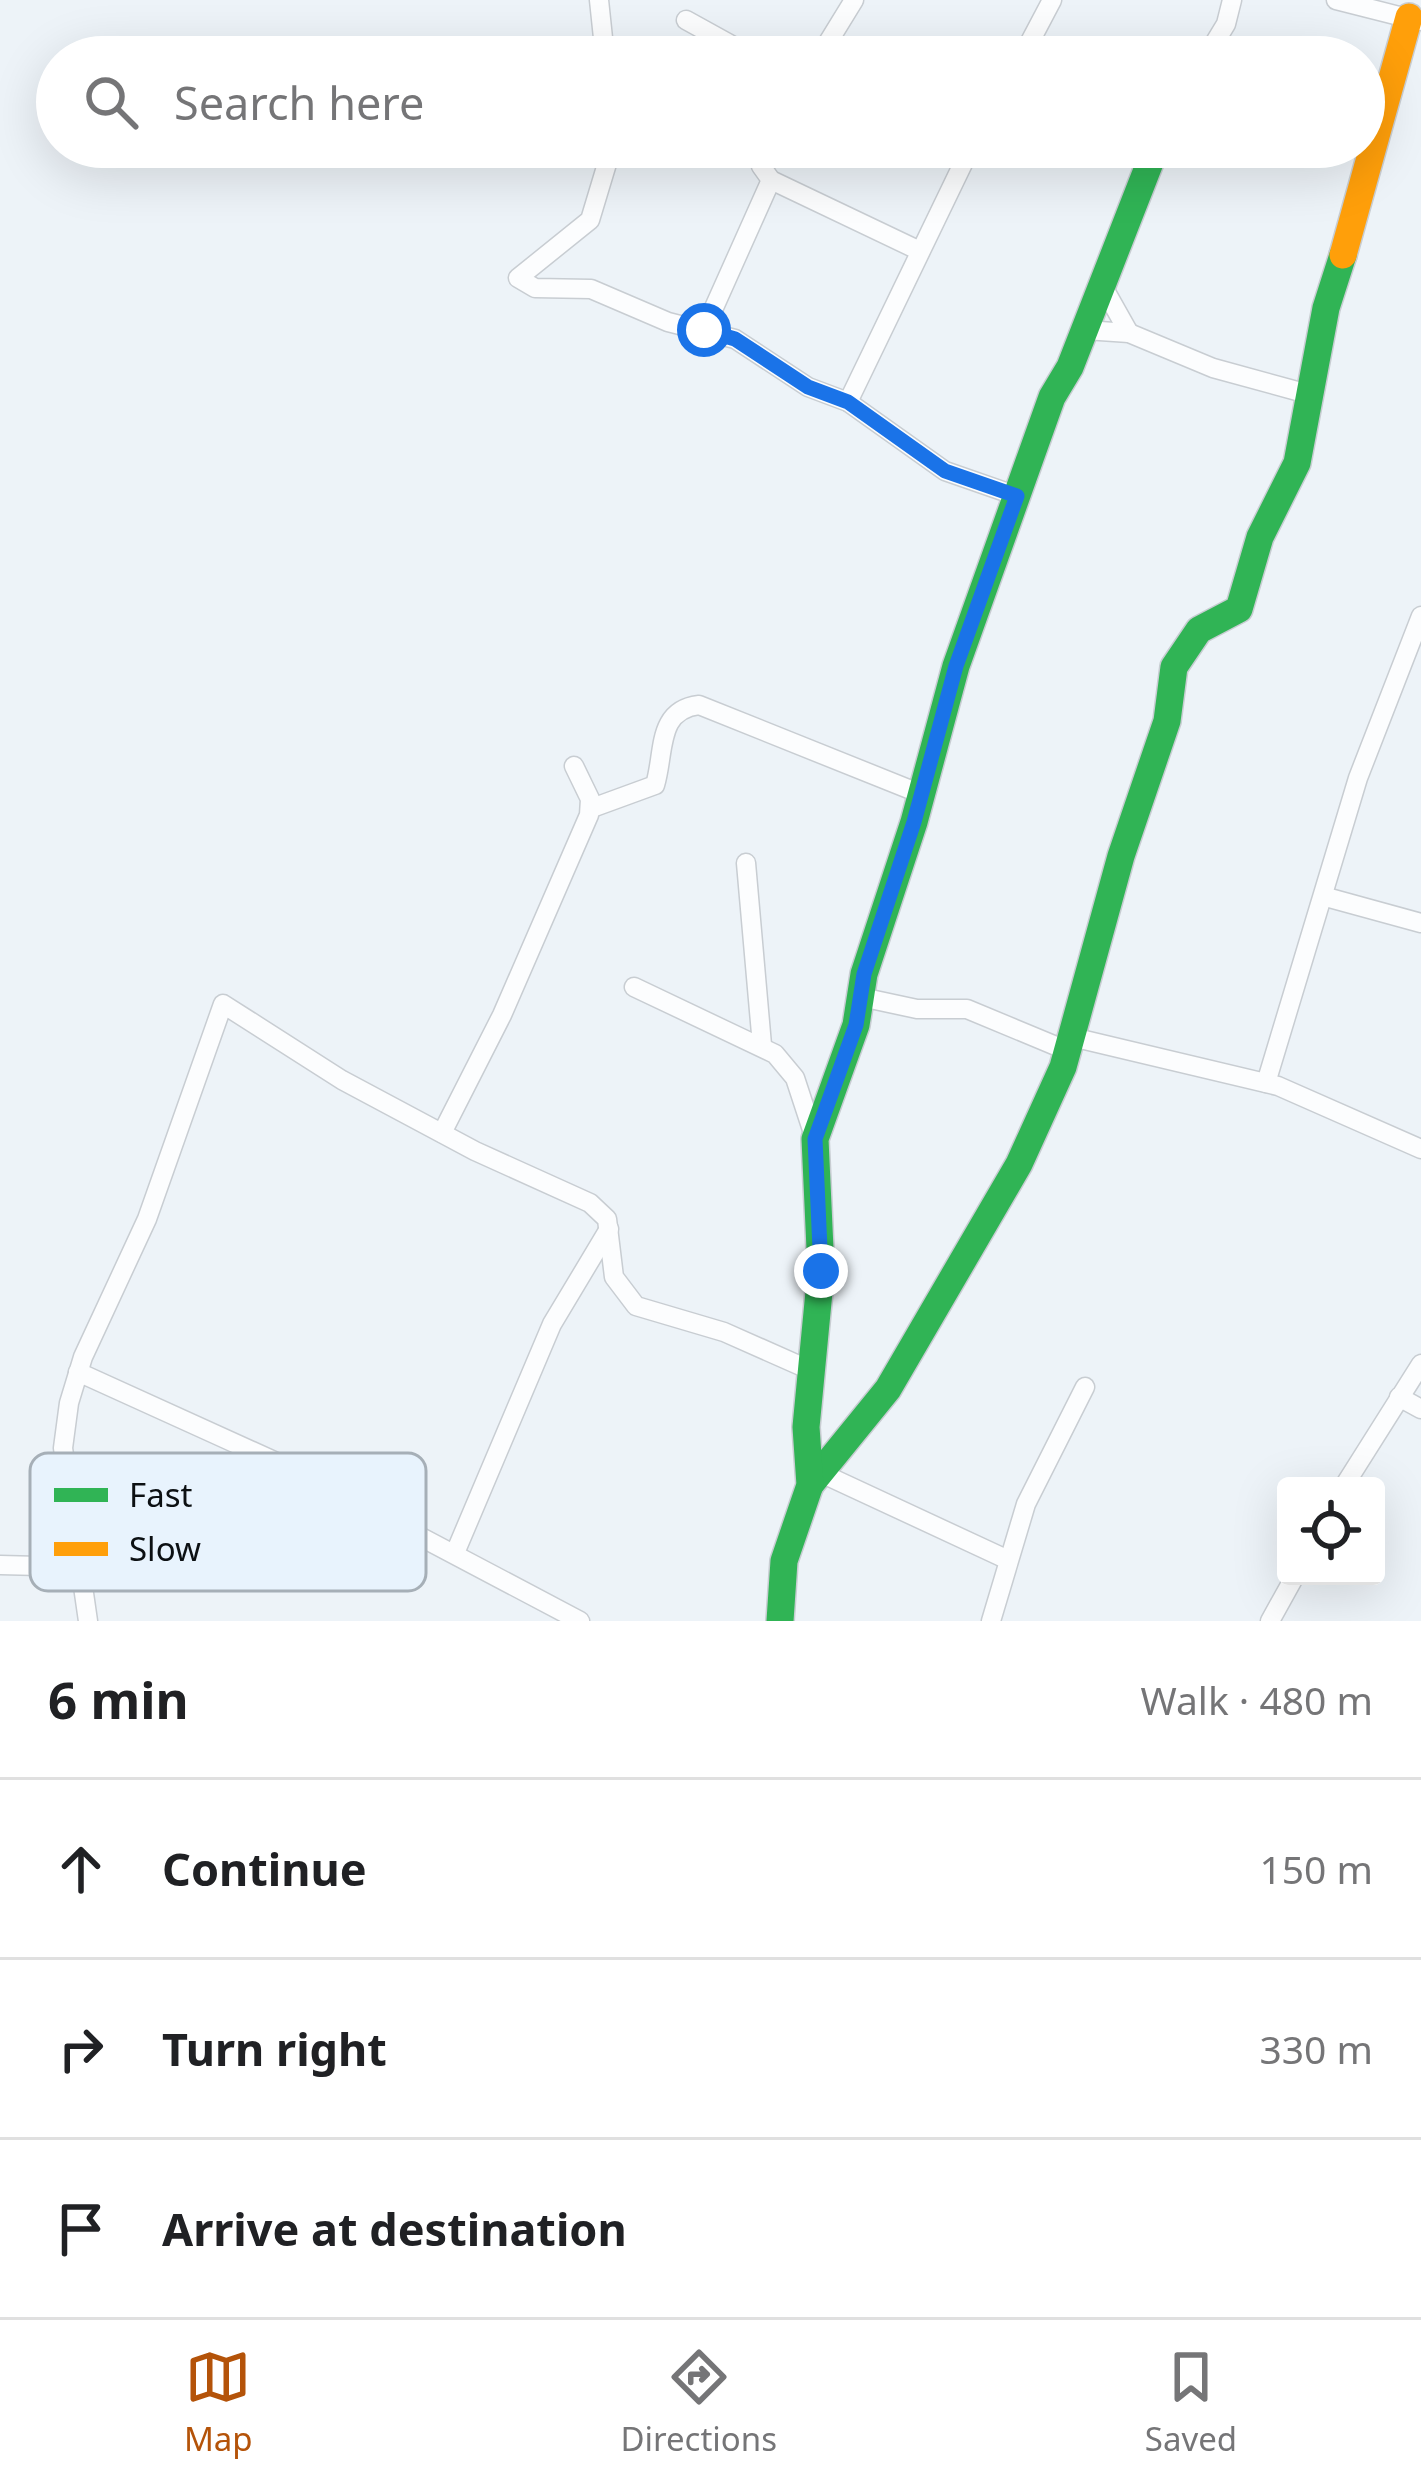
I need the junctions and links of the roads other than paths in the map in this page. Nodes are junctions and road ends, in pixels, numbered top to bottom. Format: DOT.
graph roads {
  1 [pos="599,0"];
  2 [pos="854,0"];
  3 [pos="1052,0"];
  4 [pos="1232,0"];
  5 [pos="1336,0"];
  6 [pos="1415,19"];
  7 [pos="686,20"];
  8 [pos="603,36"];
  9 [pos="715,36"];
  10 [pos="832,36"];
  11 [pos="1033,36"];
  12 [pos="1219,36"];
  13 [pos="1385,119"];
  14 [pos="605,168"];
  15 [pos="762,168"];
  16 [pos="961,168"];
  17 [pos="1148,168"];
  18 [pos="1370,168"];
  19 [pos="771,180"];
  20 [pos="920,251"];
  21 [pos="1102,285"];
  22 [pos="704,330"];
  23 [pos="1085,330"];
  24 [pos="1129,333"];
  25 [pos="1308,394"];
  26 [pos="848,402"];
  27 [pos="1017,496"];
  28 [pos="1421,616"];
  29 [pos="574,766"];
  30 [pos="921,794"];
  31 [pos="592,808"];
  32 [pos="746,863"];
  33 [pos="1326,897"];
  34 [pos="1421,923"];
  35 [pos="634,987"];
  36 [pos="861,998"];
  37 [pos="1070,1044"];
  38 [pos="761,1046"];
  39 [pos="1266,1083"];
  40 [pos="442,1133"];
  41 [pos="815,1139"];
  42 [pos="1421,1149"];
  43 [pos="609,1229"];
  44 [pos="1421,1364"];
  45 [pos="812,1371"];
  46 [pos="78,1372"];
  47 [pos="1085,1387"];
  48 [pos="1399,1396"];
  49 [pos="1421,1409"];
  50 [pos="65,1453"];
  51 [pos="257,1453"];
  52 [pos="1350,1477"];
  53 [pos="815,1479"];
  54 [pos="426,1538"];
  55 [pos="454,1553"];
  56 [pos="1006,1559"];
  57 [pos="0,1565"];
  58 [pos="30,1566"];
  59 [pos="1290,1585"];
  60 [pos="84,1591"];
  61 [pos="88,1621"];
  62 [pos="580,1621"];
  63 [pos="780,1621"];
  64 [pos="991,1621"];
  65 [pos="1270,1621"];
  1 -- 8 [label="street"];
  2 -- 10 [label="street"];
  3 -- 11 [label="street"];
  4 -- 12 [label="street"];
  5 -- 6 [label="street"];
  6 -- 13 [label="street"];
  7 -- 9 [label="street"];
  14 -- 22 [label="street"];
  15 -- 19 [label="street"];
  16 -- 20 [label="street"];
  17 -- 21 [label="street"];
  18 -- 25 [label="street"];
  19 -- 20 [label="street"];
  19 -- 22 [label="street"];
  20 -- 26 [label="street"];
  21 -- 23 [label="street"];
  21 -- 24 [label="street"];
  22 -- 26 [label="street"];
  23 -- 24 [label="street"];
  23 -- 27 [label="street"];
  24 -- 25 [label="street"];
  25 -- 37 [label="street"];
  26 -- 27 [label="street"];
  27 -- 30 [label="street"];
  28 -- 33 [label="street"];
  29 -- 31 [label="street"];
  30 -- 31 [label="street"];
  30 -- 36 [label="street"];
  31 -- 40 [label="street"];
  32 -- 38 [label="street"];
  33 -- 34 [label="street"];
  33 -- 39 [label="street"];
  35 -- 38 [label="street"];
  36 -- 37 [label="street"];
  36 -- 41 [label="street"];
  37 -- 39 [label="street"];
  37 -- 53 [label="street"];
  38 -- 41 [label="street"];
  39 -- 42 [label="street"];
  40 -- 43 [label="street"];
  40 -- 46 [label="street"];
  41 -- 45 [label="street"];
  43 -- 45 [label="street"];
  43 -- 55 [label="street"];
  44 -- 48 [label="street"];
  45 -- 53 [label="street"];
  46 -- 50 [label="street"];
  46 -- 51 [label="street"];
  47 -- 56 [label="street"];
  48 -- 49 [label="street"];
  48 -- 52 [label="street"];
  53 -- 56 [label="street"];
  53 -- 63 [label="street"];
  54 -- 55 [label="street"];
  55 -- 62 [label="street"];
  56 -- 64 [label="street"];
  57 -- 58 [label="street"];
  59 -- 65 [label="street"];
  60 -- 61 [label="street"];
}
